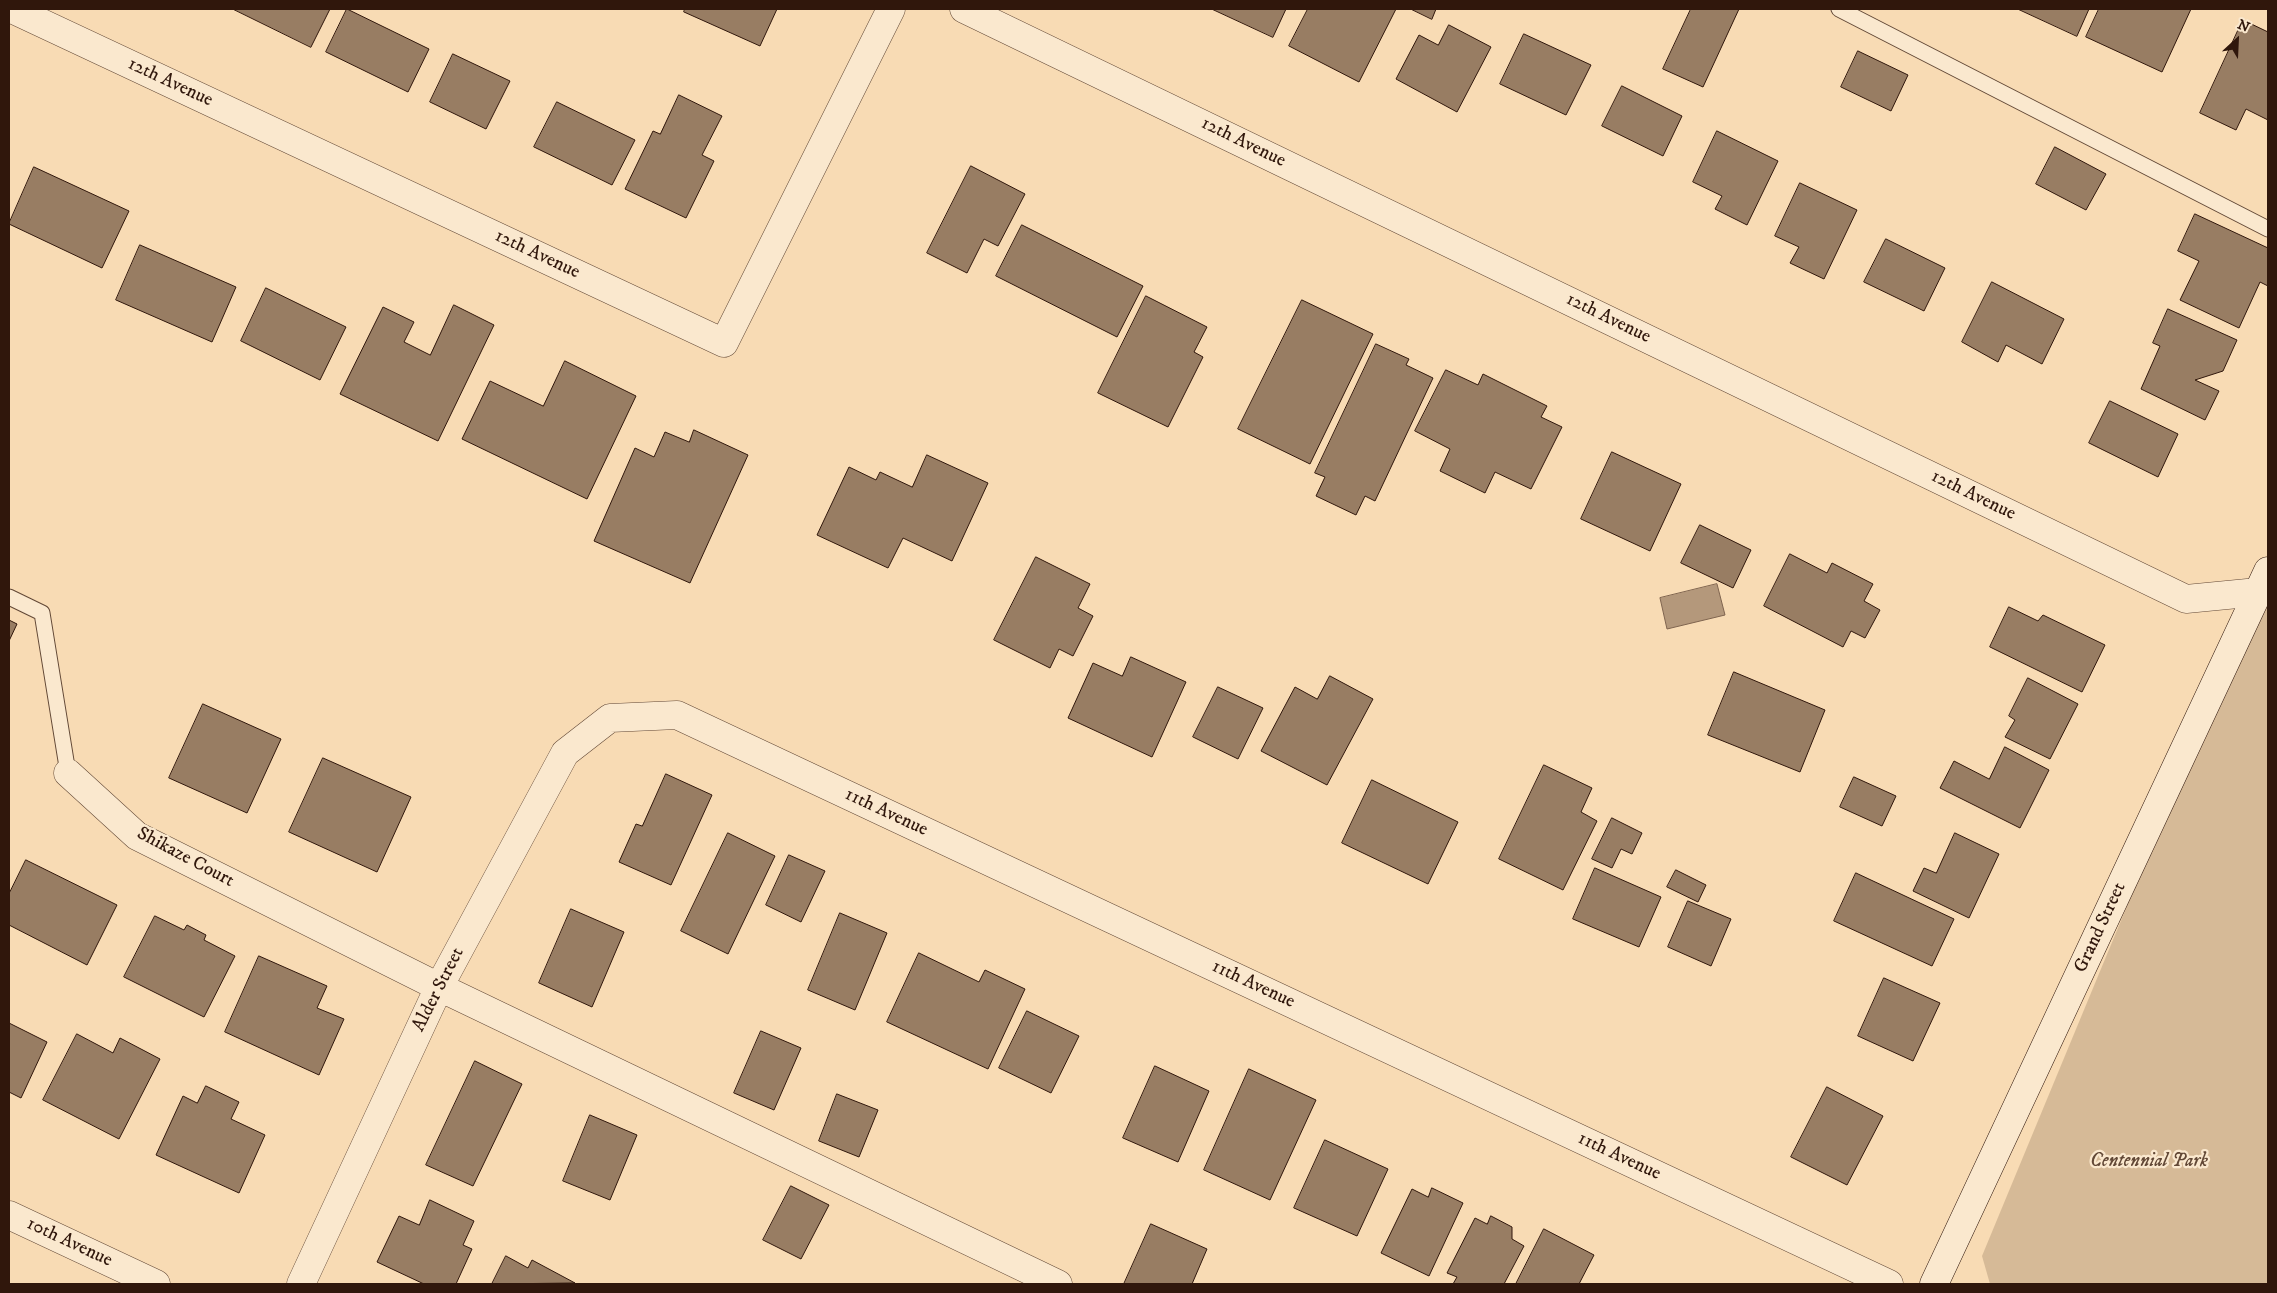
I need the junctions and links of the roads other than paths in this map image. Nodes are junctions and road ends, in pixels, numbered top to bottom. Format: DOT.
graph roads {
  1 [pos="12,9"];
  2 [pos="891,9"];
  3 [pos="964,9"];
  4 [pos="1839,9"];
  5 [pos="2268,229"];
  6 [pos="2265,584"];
  7 [pos="9,597"];
  8 [pos="610,718"];
  9 [pos="68,773"];
  10 [pos="439,987"];
  11 [pos="9,1215"];
  12 [pos="156,1284"];
  13 [pos="301,1284"];
  14 [pos="1058,1284"];
  15 [pos="1889,1284"];
  16 [pos="1934,1284"];
  1 -- 2 [label="street, 12th Avenue"];
  3 -- 6 [label="street, 12th Avenue"];
  4 -- 5 [label="lane"];
  6 -- 16 [label="street, Grand Street"];
  7 -- 9 [label="lane, Shikaze Court"];
  8 -- 10 [label="street, Alder Street"];
  8 -- 15 [label="street, 11th Avenue"];
  9 -- 10 [label="street, Shikaze Court"];
  10 -- 13 [label="street, Alder Street"];
  10 -- 14 [label="street, Shikaze Court"];
  11 -- 12 [label="street, 10th Avenue"];
}
